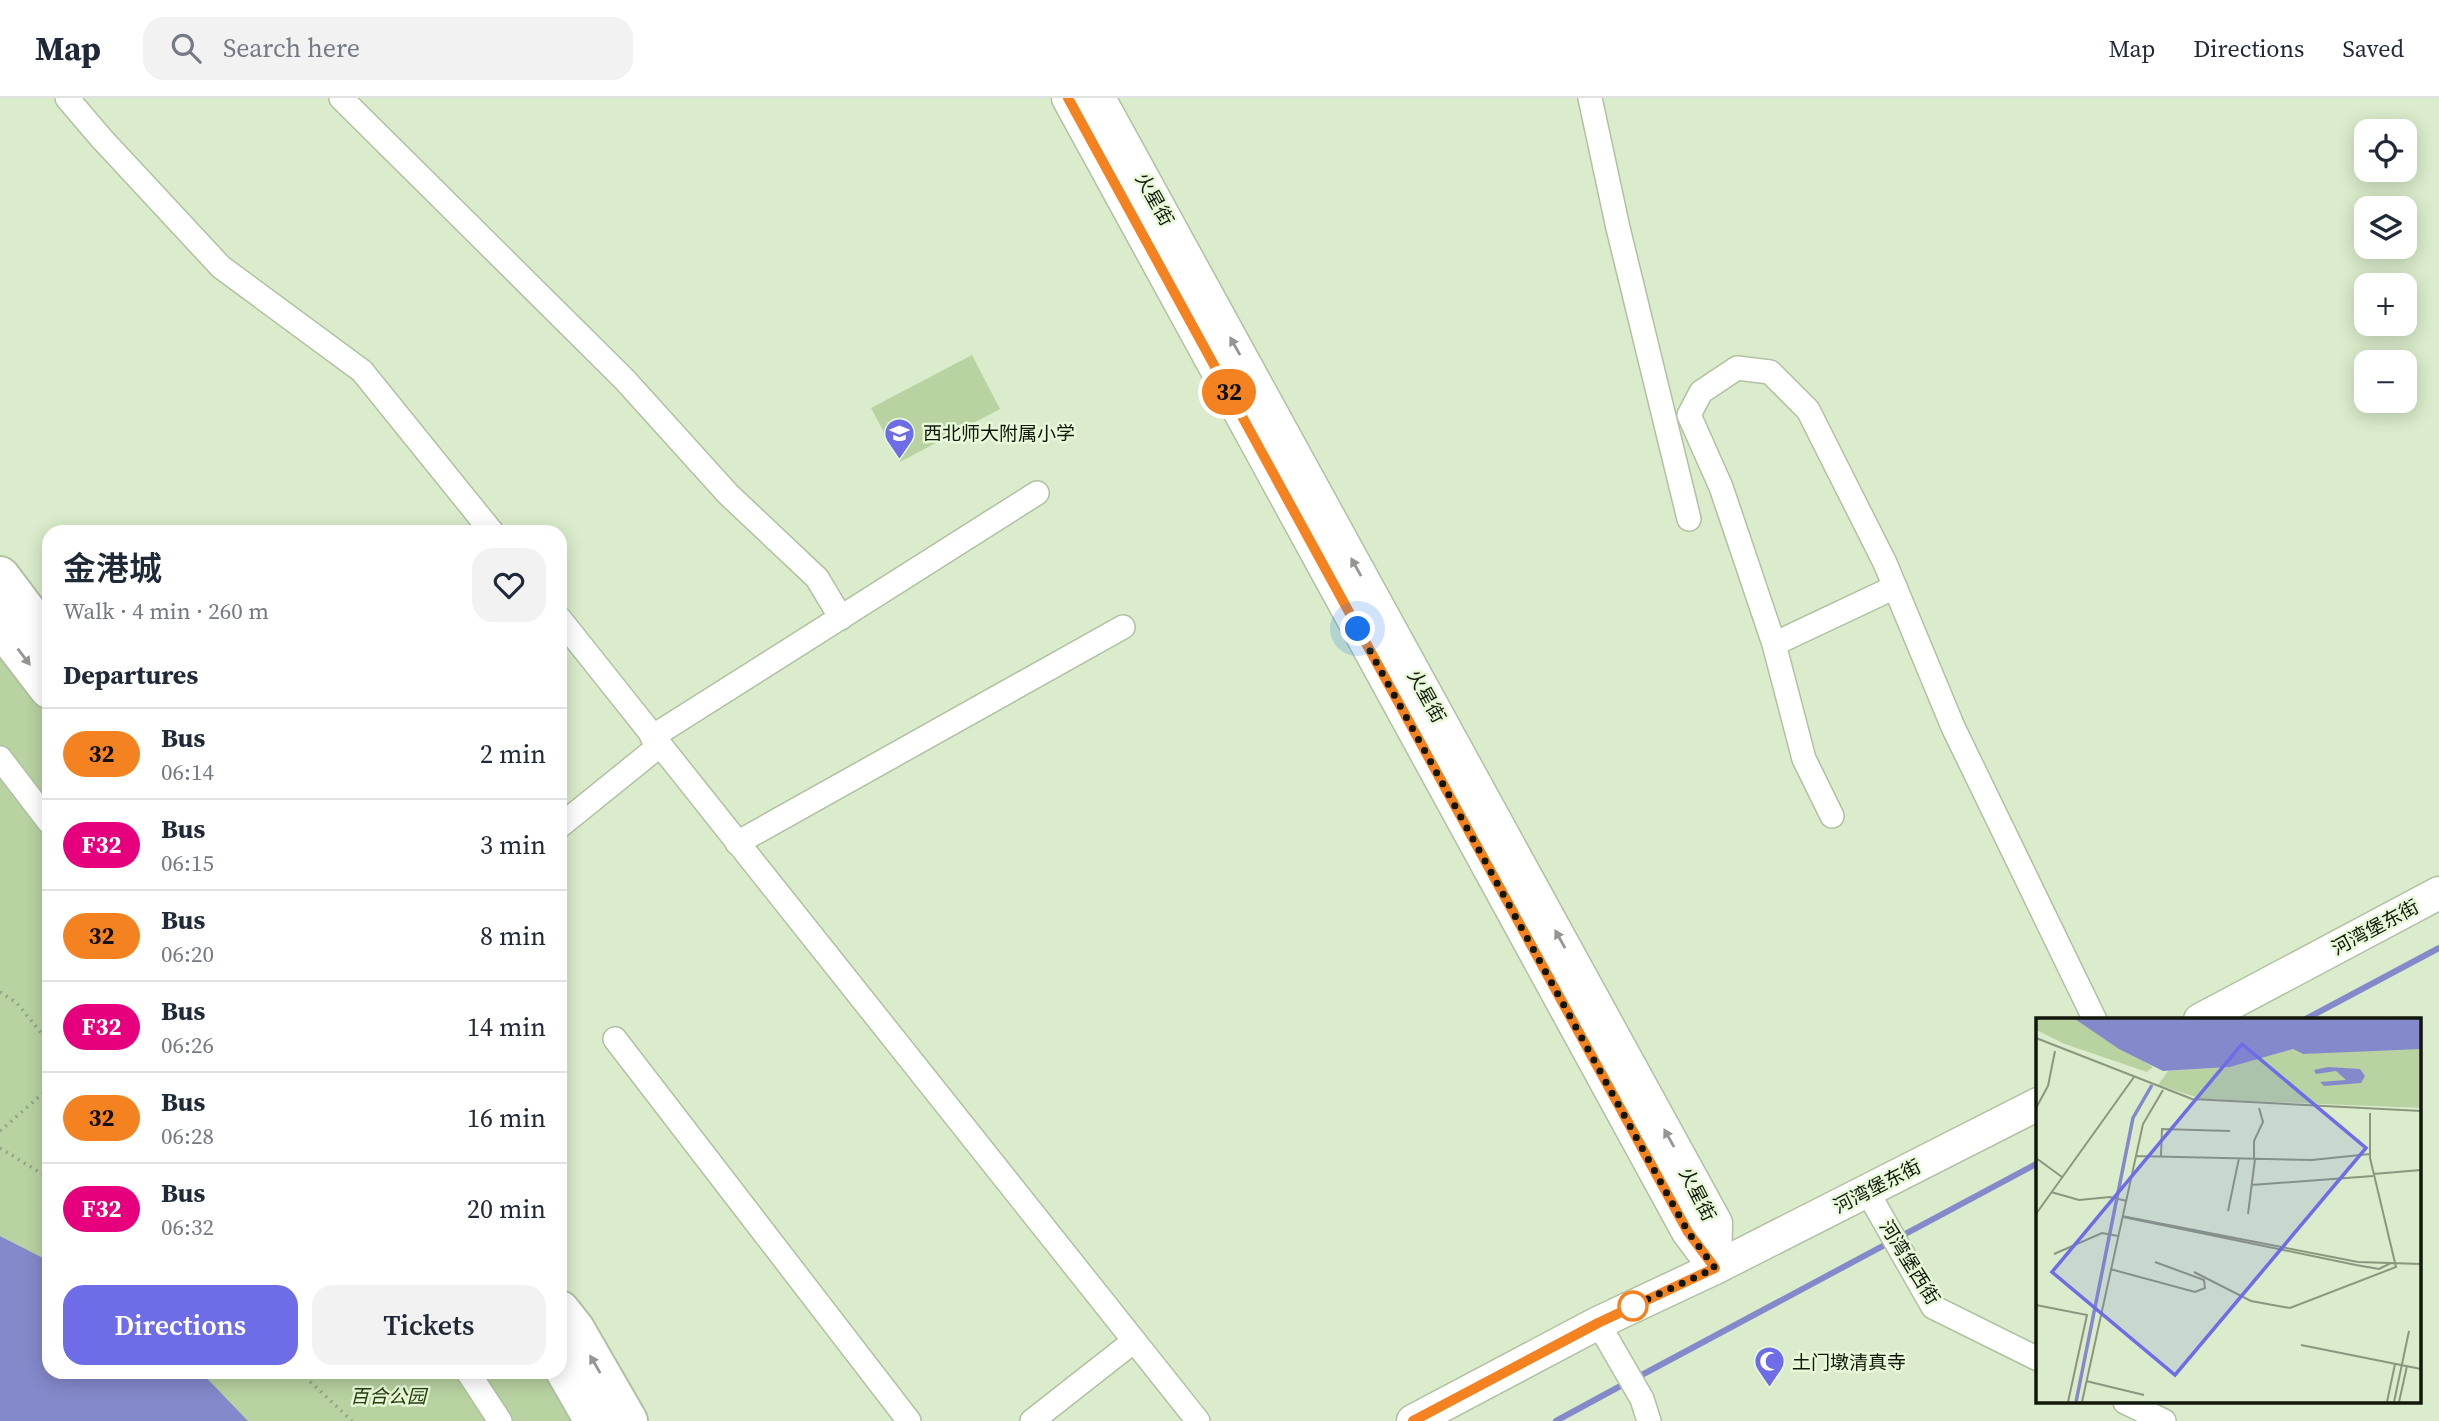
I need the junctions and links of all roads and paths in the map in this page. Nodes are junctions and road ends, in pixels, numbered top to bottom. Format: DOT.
graph roads {
  1 [pos="67,98"];
  2 [pos="341,98"];
  3 [pos="1068,98"];
  4 [pos="1099,98"];
  5 [pos="1590,98"];
  6 [pos="1037,493"];
  7 [pos="1689,519"];
  8 [pos="486,525"];
  9 [pos="0,576"];
  10 [pos="1895,587"];
  11 [pos="841,618"];
  12 [pos="0,625"];
  13 [pos="1123,626"];
  14 [pos="567,628"];
  15 [pos="42,631"];
  16 [pos="1774,644"];
  17 [pos="42,680"];
  18 [pos="656,742"];
  19 [pos="0,758"];
  20 [pos="42,813"];
  21 [pos="1832,816"];
  22 [pos="567,820"];
  23 [pos="737,843"];
  24 [pos="2439,893"];
  25 [pos="0,992"];
  26 [pos="2094,1018"];
  27 [pos="2204,1018"];
  28 [pos="42,1035"];
  29 [pos="615,1039"];
  30 [pos="42,1094"];
  31 [pos="2036,1105"];
  32 [pos="0,1130"];
  33 [pos="0,1148"];
  34 [pos="42,1174"];
  35 [pos="1867,1191"];
  36 [pos="1715,1268"];
  37 [pos="567,1319"];
  38 [pos="1598,1323"];
  39 [pos="1135,1341"];
  40 [pos="2036,1358"];
  41 [pos="567,1374"];
  42 [pos="307,1379"];
  43 [pos="473,1379"];
  44 [pos="2129,1404"];
  45 [pos="352,1421"];
  46 [pos="500,1421"];
  47 [pos="594,1421"];
  48 [pos="628,1421"];
  49 [pos="909,1421"];
  50 [pos="1032,1421"];
  51 [pos="1198,1421"];
  52 [pos="1413,1421"];
  53 [pos="1649,1421"];
  54 [pos="2164,1421"];
  1 -- 8 [label="street"];
  2 -- 11 [label="street"];
  3 -- 36 [label="street, 火星街"];
  36 -- 4 [label="street, 火星街, one-way"];
  5 -- 7 [label="street"];
  6 -- 11 [label="street"];
  9 -- 15 [label="highway"];
  10 -- 16 [label="street"];
  10 -- 16 [label="street"];
  10 -- 26 [label="street"];
  11 -- 18 [label="street"];
  12 -- 17 [label="highway, one-way"];
  13 -- 23 [label="street"];
  14 -- 18 [label="street"];
  16 -- 21 [label="street"];
  18 -- 22 [label="street"];
  18 -- 23 [label="street"];
  19 -- 20 [label="street"];
  23 -- 39 [label="street"];
  24 -- 27 [label="street, 河湾堡东街"];
  25 -- 28 [label="path"];
  29 -- 49 [label="street"];
  30 -- 32 [label="path"];
  31 -- 35 [label="street, 河湾堡东街"];
  33 -- 34 [label="path"];
  35 -- 36 [label="street, 河湾堡东街"];
  35 -- 40 [label="street, 河湾堡西街"];
  36 -- 38 [label="street, 河湾堡东街"];
  48 -- 37 [label="highway, one-way"];
  38 -- 52 [label="street, 河湾堡东街"];
  38 -- 53 [label="street"];
  39 -- 50 [label="street"];
  39 -- 51 [label="street"];
  41 -- 47 [label="highway"];
  42 -- 45 [label="path"];
  43 -- 46 [label="street"];
  44 -- 54 [label="street"];
}
